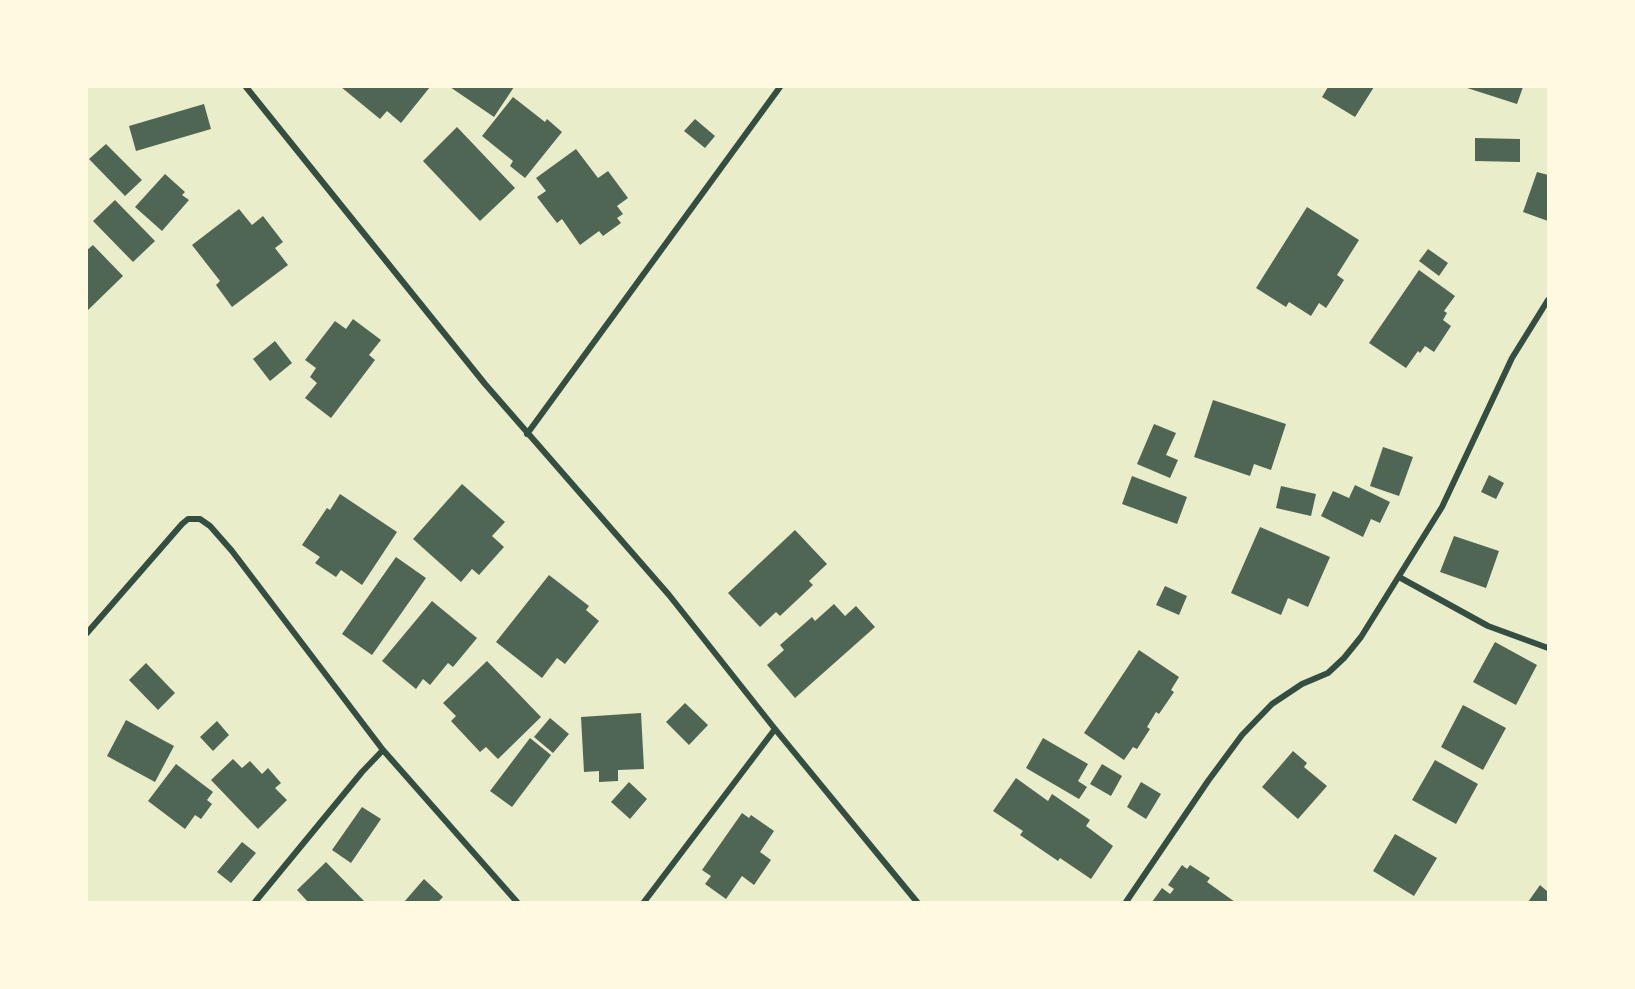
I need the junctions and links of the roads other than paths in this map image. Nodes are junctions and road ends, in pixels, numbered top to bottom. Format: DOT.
graph roads {
  1 [pos="246,87"];
  2 [pos="780,87"];
  3 [pos="1548,300"];
  4 [pos="528,434"];
  5 [pos="1399,577"];
  6 [pos="87,633"];
  7 [pos="1548,648"];
  8 [pos="774,729"];
  9 [pos="383,750"];
  10 [pos="255,902"];
  11 [pos="516,902"];
  12 [pos="644,902"];
  13 [pos="917,902"];
  14 [pos="1126,902"];
  1 -- 4 [label="street"];
  2 -- 4 [label="street"];
  3 -- 5 [label="street"];
  4 -- 8 [label="street"];
  5 -- 7 [label="street"];
  5 -- 14 [label="street"];
  6 -- 9 [label="street"];
  8 -- 12 [label="street"];
  8 -- 13 [label="street"];
  9 -- 10 [label="street"];
  9 -- 11 [label="street"];
}
